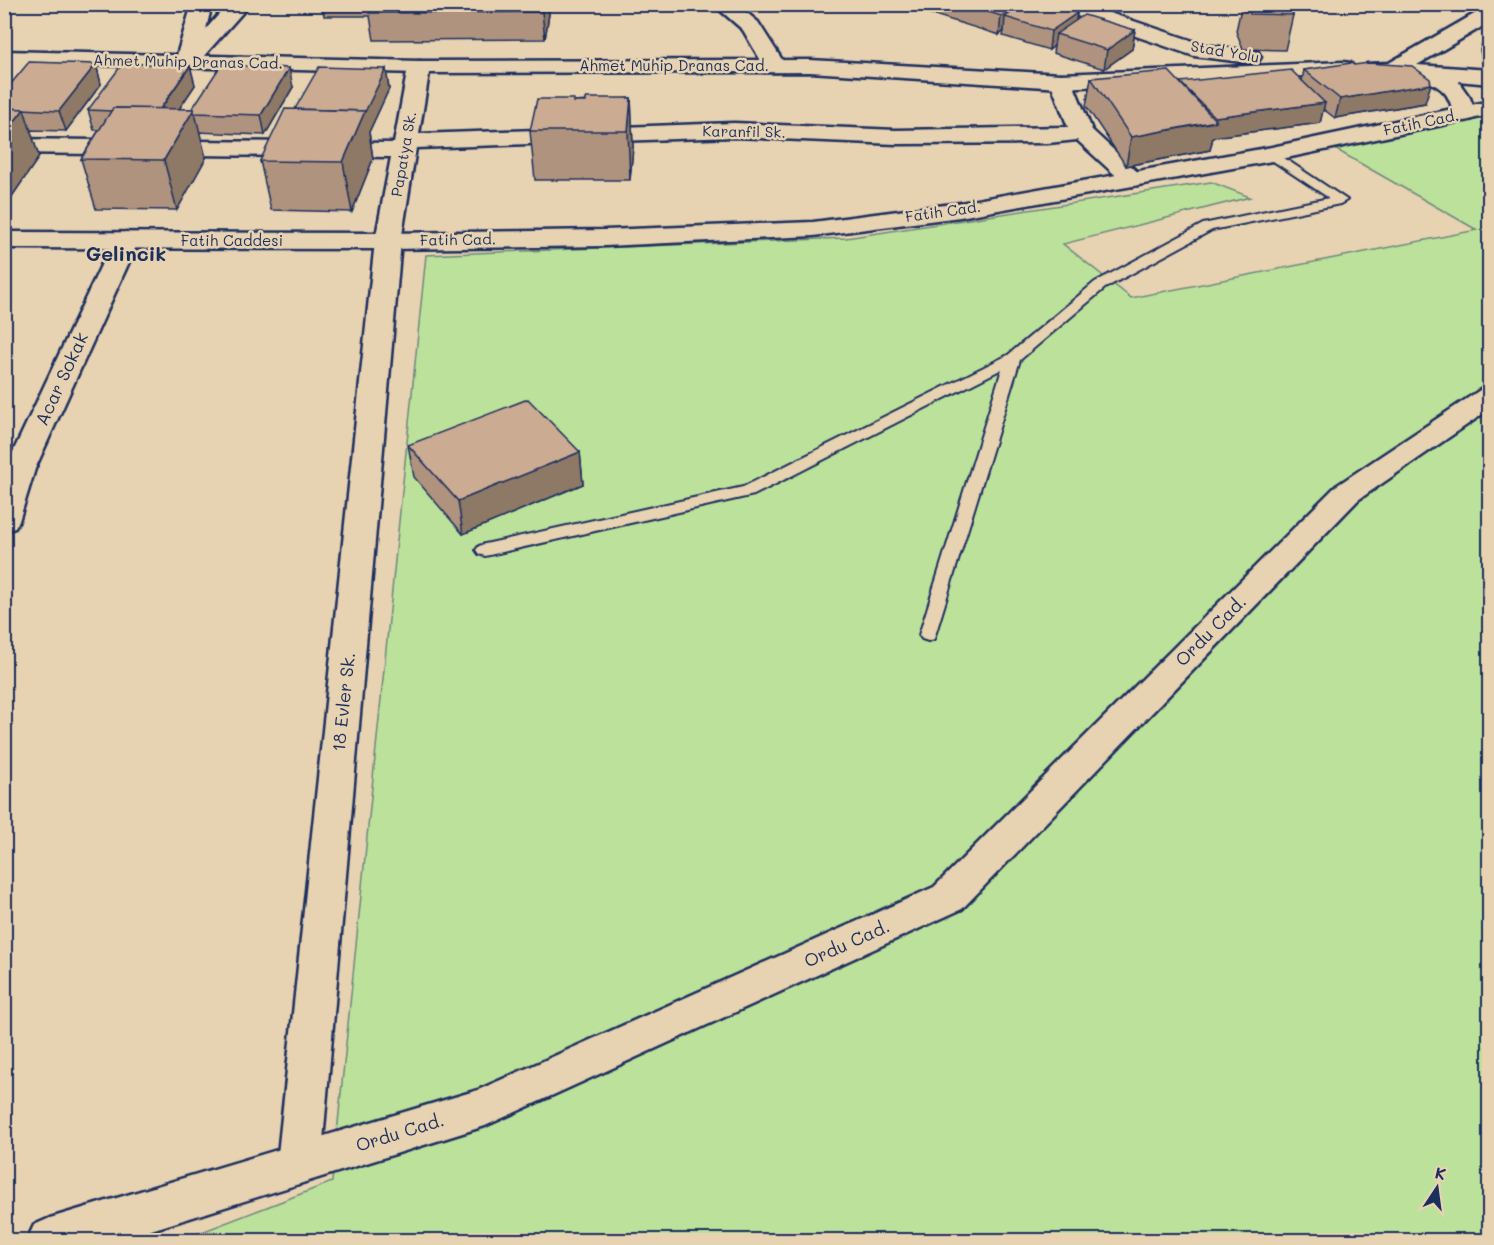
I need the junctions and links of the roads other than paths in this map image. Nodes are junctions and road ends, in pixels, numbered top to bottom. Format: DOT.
graph roads {
  1 [pos="202,4"];
  2 [pos="240,4"];
  3 [pos="723,4"];
  4 [pos="1061,4"];
  5 [pos="1090,7"];
  6 [pos="1490,13"];
  7 [pos="13,58"];
  8 [pos="186,62"];
  9 [pos="775,66"];
  10 [pos="419,67"];
  11 [pos="1343,68"];
  12 [pos="1395,69"];
  13 [pos="1490,77"];
  14 [pos="4,81"];
  15 [pos="1061,81"];
  16 [pos="1490,108"];
  17 [pos="1465,114"];
  18 [pos="1082,133"];
  19 [pos="4,146"];
  20 [pos="405,146"];
  21 [pos="1272,154"];
  22 [pos="1133,179"];
  23 [pos="4,240"];
  24 [pos="126,240"];
  25 [pos="388,240"];
  26 [pos="1013,358"];
  27 [pos="1490,396"];
  28 [pos="12,468"];
  29 [pos="4,520"];
  30 [pos="485,550"];
  31 [pos="928,635"];
  32 [pos="299,1164"];
  33 [pos="65,1238"];
  1 -- 8 [label="main road"];
  2 -- 8 [label="main road"];
  3 -- 9 [label="main road"];
  4 -- 5 [label="main road, Stad Yolu"];
  5 -- 11 [label="main road, Stad Yolu"];
  6 -- 12 [label="main road"];
  7 -- 8 [label="main road, Ahmet Muhip Dranas Cad."];
  7 -- 14 [label="main road"];
  8 -- 10 [label="main road, Ahmet Muhip Dranas Cad."];
  9 -- 10 [label="main road, Ahmet Muhip Dranas Cad."];
  9 -- 15 [label="main road, Ahmet Muhip Dranas Cad."];
  10 -- 20 [label="main road, Papatya Sk."];
  11 -- 12 [label="main road, Stad Yolu"];
  11 -- 15 [label="main road, Ahmet Muhip Dranas Cad."];
  12 -- 13 [label="main road, Stad Yolu"];
  12 -- 17 [label="main road, Stad Yolu"];
  15 -- 18 [label="main road"];
  16 -- 17 [label="main road, Fatih Cad."];
  17 -- 21 [label="main road, Fatih Cad."];
  18 -- 20 [label="main road, Karanfil Sk."];
  18 -- 22 [label="main road"];
  19 -- 20 [label="main road, Karanfil Sk."];
  20 -- 25 [label="main road, Papatya Sk."];
  21 -- 22 [label="main road, Fatih Cad."];
  21 -- 26 [label="lane"];
  22 -- 25 [label="main road, Fatih Cad."];
  23 -- 24 [label="main road, Fatih Caddesi"];
  24 -- 25 [label="main road, Fatih Caddesi"];
  24 -- 28 [label="main road, Acar Sokak"];
  25 -- 32 [label="main road, 18 Evler Sk."];
  26 -- 30 [label="lane"];
  26 -- 31 [label="lane"];
  27 -- 32 [label="main road, Ordu Cad."];
  28 -- 29 [label="main road, Acar Sokak"];
  32 -- 33 [label="main road, Ordu Cad."];
}
